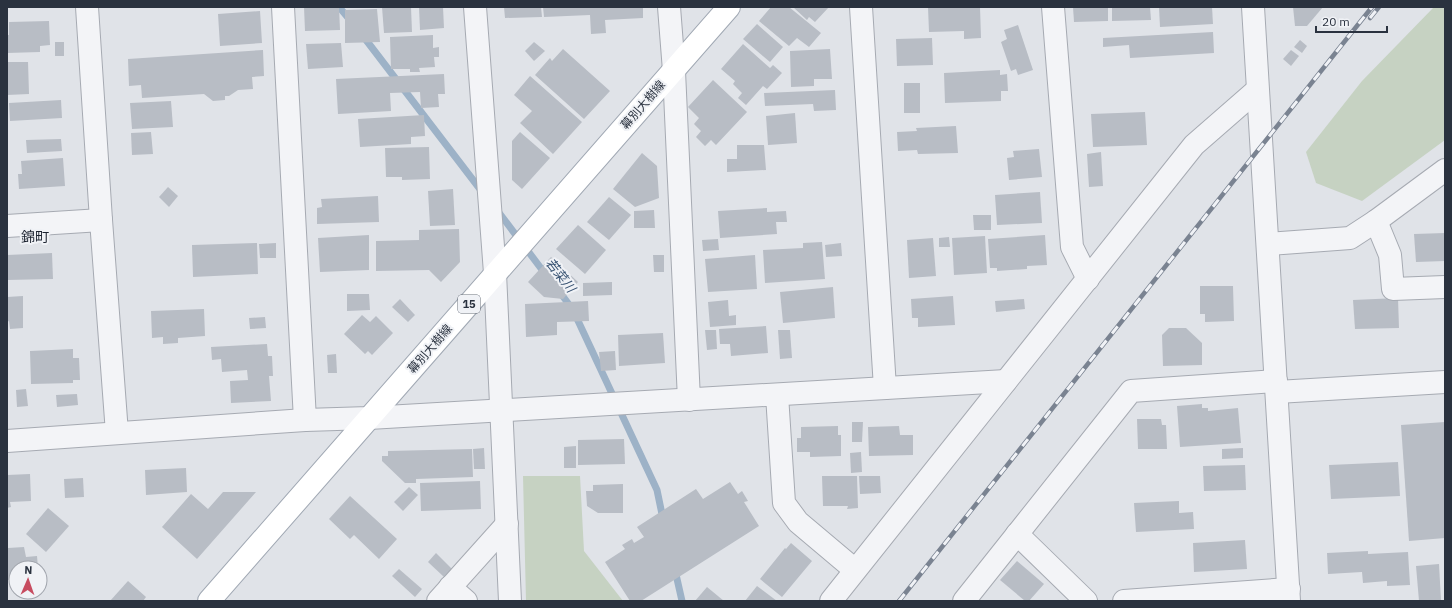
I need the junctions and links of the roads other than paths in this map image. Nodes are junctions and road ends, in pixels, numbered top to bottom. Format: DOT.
graph roads {
  1 [pos="87,7"];
  2 [pos="283,7"];
  3 [pos="475,7"];
  4 [pos="669,7"];
  5 [pos="730,7"];
  6 [pos="861,7"];
  7 [pos="1053,7"];
  8 [pos="1253,7"];
  9 [pos="674,71"];
  10 [pos="1257,90"];
  11 [pos="1445,170"];
  12 [pos="101,220"];
  13 [pos="1376,221"];
  14 [pos="7,226"];
  15 [pos="1268,244"];
  16 [pos="495,273"];
  17 [pos="1088,279"];
  18 [pos="1445,287"];
  19 [pos="1006,382"];
  20 [pos="1445,382"];
  21 [pos="1277,387"];
  22 [pos="885,388"];
  23 [pos="777,395"];
  24 [pos="689,400"];
  25 [pos="502,410"];
  26 [pos="369,418"];
  27 [pos="305,420"];
  28 [pos="117,433"];
  29 [pos="7,441"];
  30 [pos="507,524"];
  31 [pos="1017,534"];
  32 [pos="855,570"];
  33 [pos="1289,595"];
  34 [pos="451,596"];
  35 [pos="209,601"];
  36 [pos="510,601"];
  37 [pos="831,601"];
  38 [pos="964,601"];
  39 [pos="1086,601"];
  40 [pos="1124,601"];
  1 -- 12 [label="street"];
  2 -- 27 [label="street"];
  3 -- 16 [label="street"];
  4 -- 9 [label="street"];
  5 -- 9 [label="main road, 幕別大樹線 / 15"];
  6 -- 22 [label="street"];
  7 -- 17 [label="street"];
  8 -- 10 [label="street"];
  9 -- 16 [label="main road, 幕別大樹線 / 15"];
  9 -- 24 [label="street"];
  10 -- 15 [label="street"];
  10 -- 17 [label="street"];
  11 -- 13 [label="street"];
  12 -- 14 [label="street"];
  12 -- 28 [label="street"];
  13 -- 15 [label="street"];
  13 -- 18 [label="street"];
  15 -- 21 [label="street"];
  16 -- 25 [label="street"];
  16 -- 26 [label="main road, 幕別大樹線 / 15"];
  17 -- 19 [label="street"];
  19 -- 22 [label="street"];
  19 -- 32 [label="street"];
  20 -- 21 [label="street"];
  21 -- 31 [label="street"];
  21 -- 33 [label="street"];
  22 -- 23 [label="street"];
  23 -- 24 [label="street"];
  23 -- 32 [label="street"];
  24 -- 25 [label="street"];
  25 -- 26 [label="street"];
  25 -- 30 [label="street"];
  26 -- 27 [label="street"];
  26 -- 35 [label="main road, 幕別大樹線 / 15"];
  27 -- 28 [label="street"];
  28 -- 29 [label="street"];
  30 -- 34 [label="street"];
  30 -- 36 [label="street"];
  31 -- 38 [label="street"];
  31 -- 39 [label="street"];
  32 -- 37 [label="street"];
  33 -- 40 [label="street"];
}
